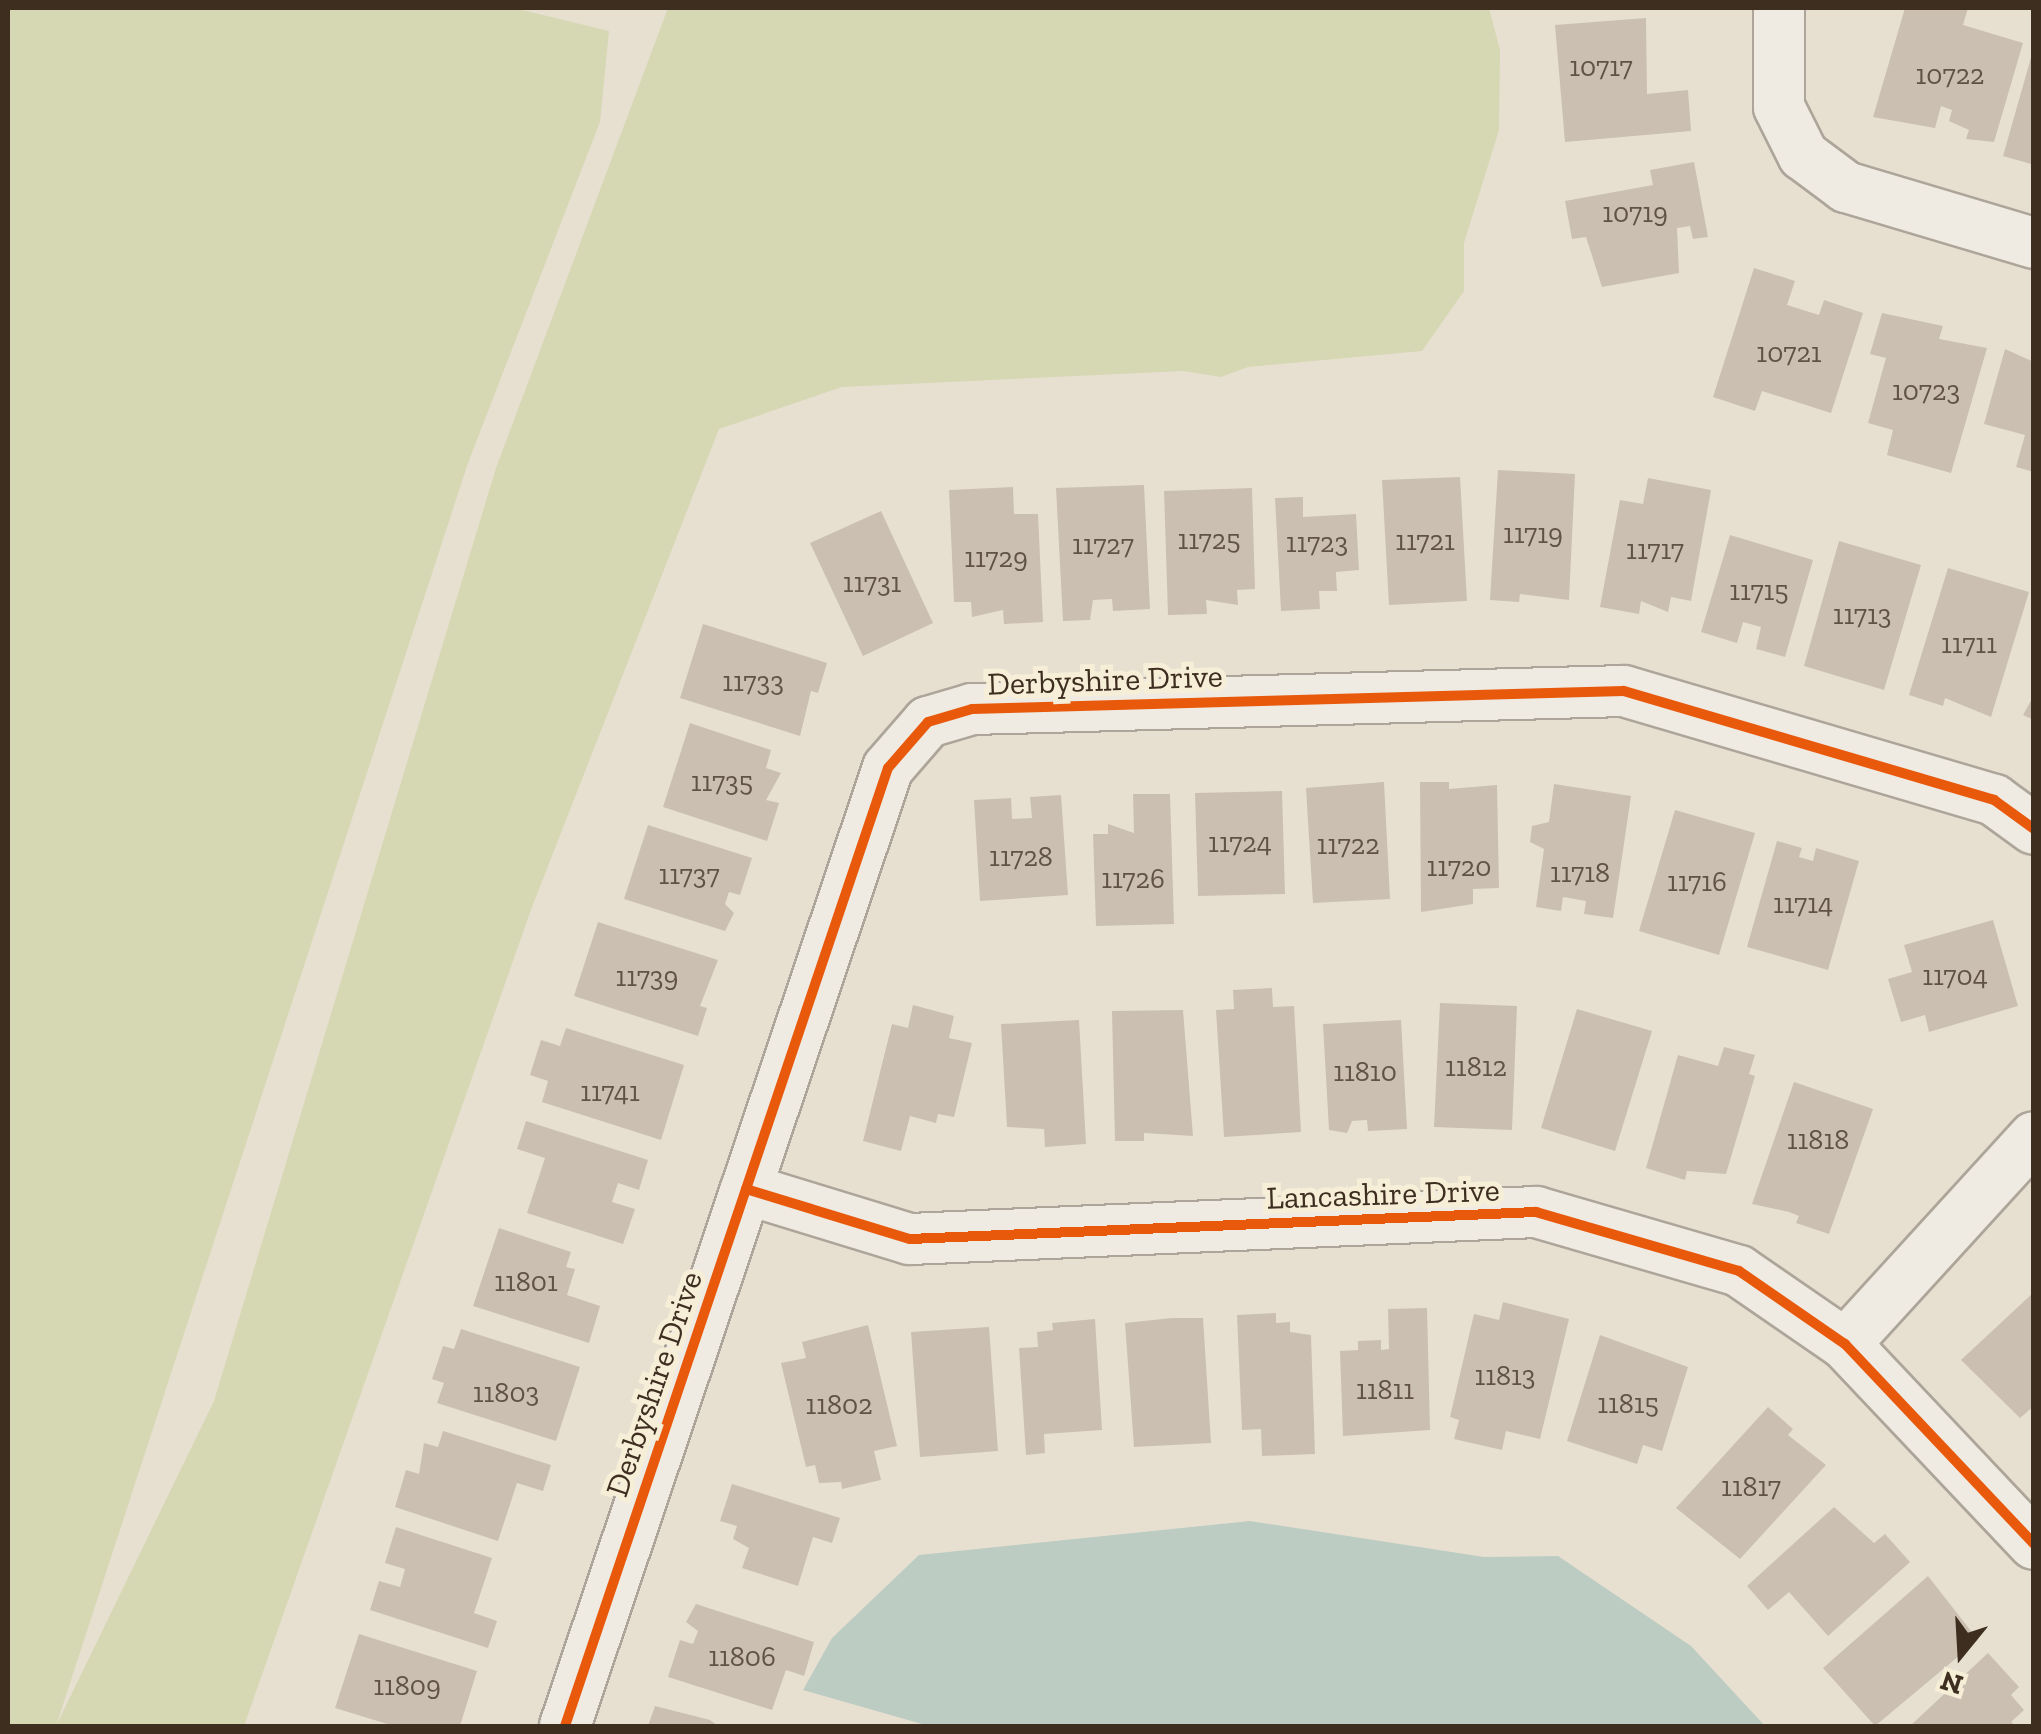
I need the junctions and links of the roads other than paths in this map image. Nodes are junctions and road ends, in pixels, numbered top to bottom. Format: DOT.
graph roads {
  1 [pos="1779,8"];
  2 [pos="2034,242"];
  3 [pos="2034,829"];
  4 [pos="2034,1137"];
  5 [pos="746,1189"];
  6 [pos="1845,1344"];
  7 [pos="2034,1544"];
  8 [pos="565,1726"];
  1 -- 2 [label="street"];
  3 -- 5 [label="street, Derbyshire Drive"];
  4 -- 6 [label="street"];
  5 -- 6 [label="street, Lancashire Drive"];
  5 -- 8 [label="street, Derbyshire Drive"];
  6 -- 7 [label="street, Lancashire Drive"];
}
